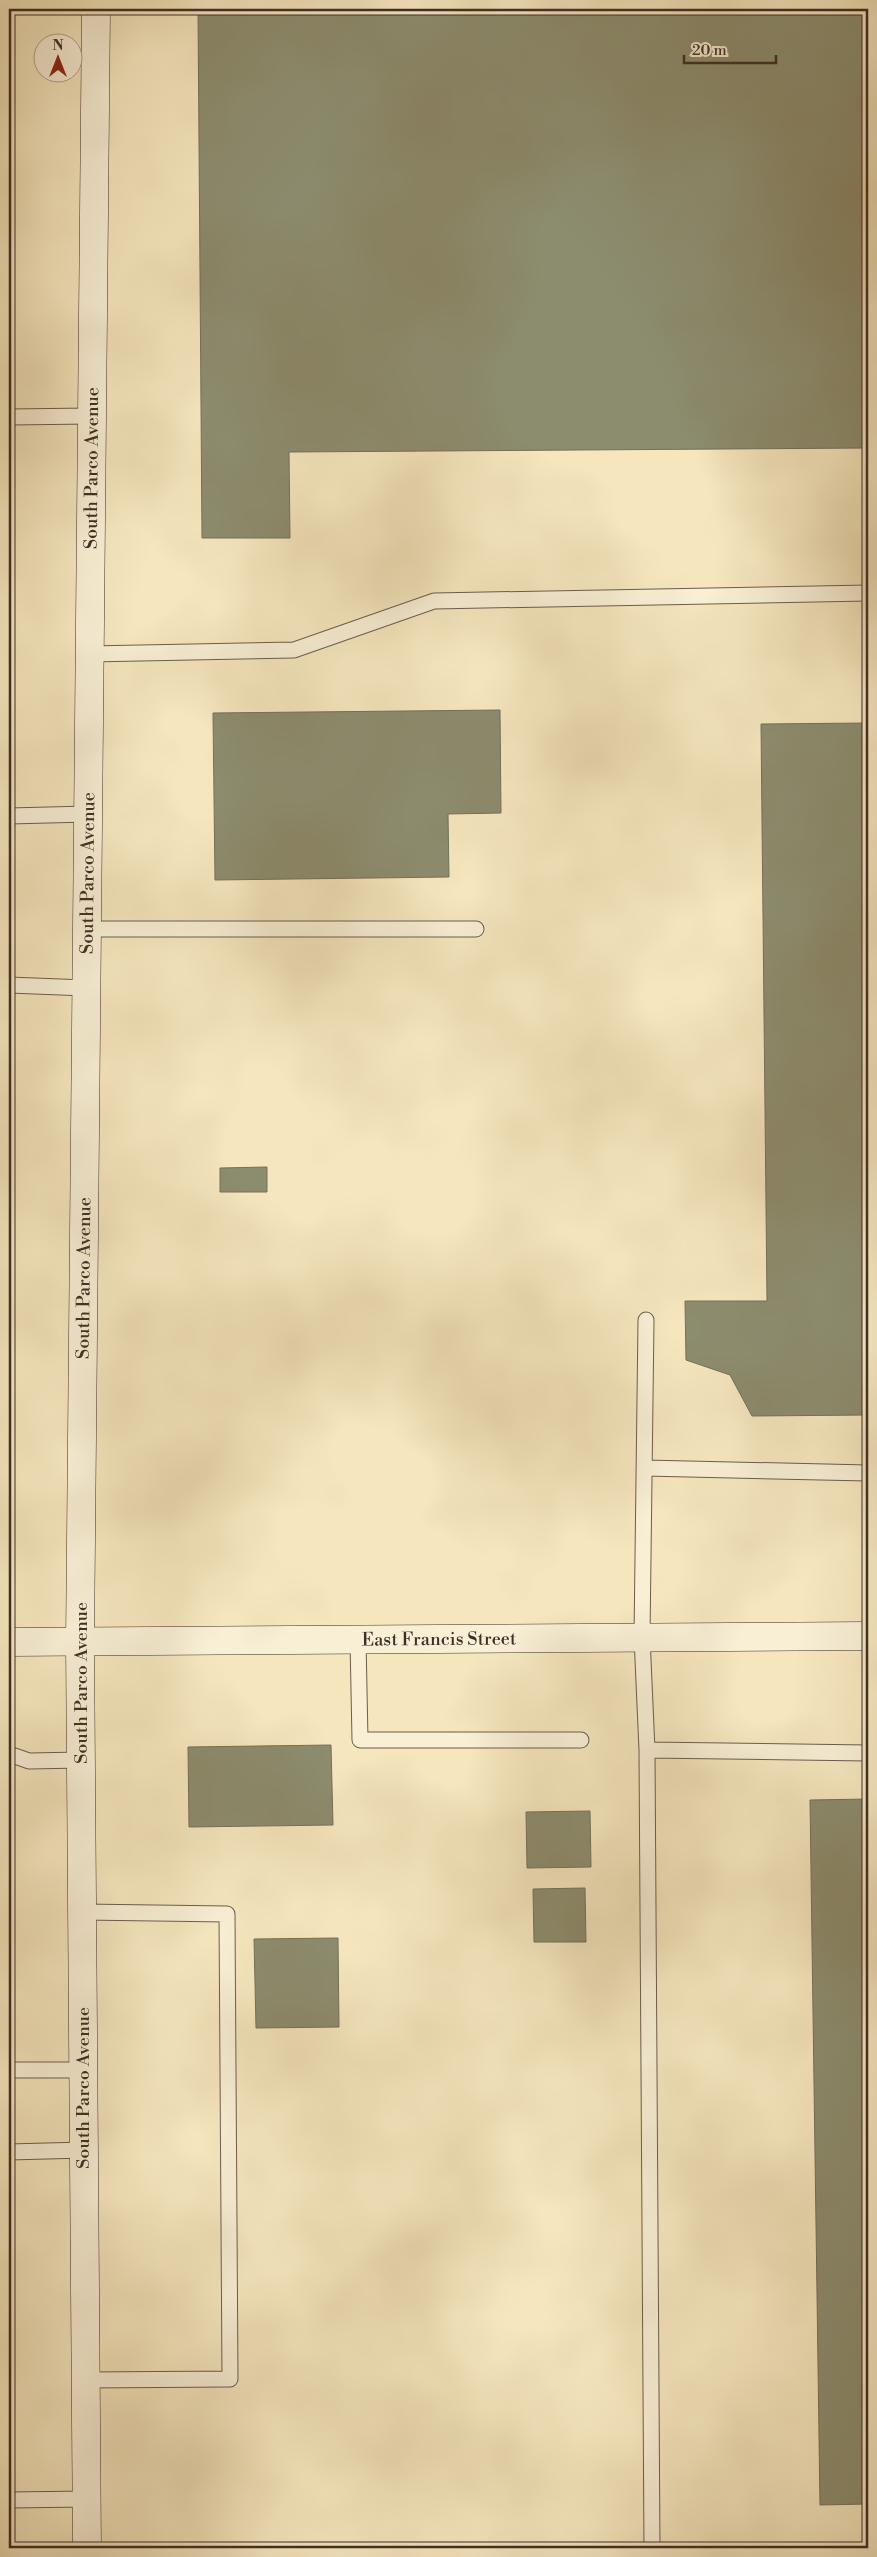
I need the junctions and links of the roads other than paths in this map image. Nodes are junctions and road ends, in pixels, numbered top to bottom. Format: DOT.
graph roads {
  1 [pos="96,9"];
  2 [pos="92,416"];
  3 [pos="9,417"];
  4 [pos="868,593"];
  5 [pos="89,654"];
  6 [pos="88,814"];
  7 [pos="9,816"];
  8 [pos="87,929"];
  9 [pos="476,929"];
  10 [pos="9,985"];
  11 [pos="86,988"];
  12 [pos="646,1320"];
  13 [pos="645,1468"];
  14 [pos="868,1473"];
  15 [pos="868,1636"];
  16 [pos="642,1637"];
  17 [pos="358,1640"];
  18 [pos="9,1642"];
  19 [pos="80,1642"];
  20 [pos="581,1740"];
  21 [pos="647,1750"];
  22 [pos="868,1753"];
  23 [pos="9,1754"];
  24 [pos="81,1760"];
  25 [pos="82,1912"];
  26 [pos="9,2070"];
  27 [pos="83,2070"];
  28 [pos="84,2150"];
  29 [pos="9,2152"];
  30 [pos="86,2380"];
  31 [pos="87,2498"];
  32 [pos="9,2500"];
  33 [pos="87,2548"];
  34 [pos="652,2548"];
  1 -- 2 [label="street, South Parco Avenue"];
  2 -- 3 [label="lane"];
  2 -- 5 [label="street, South Parco Avenue"];
  4 -- 5 [label="lane"];
  5 -- 6 [label="street, South Parco Avenue"];
  6 -- 7 [label="lane"];
  6 -- 8 [label="street, South Parco Avenue"];
  8 -- 9 [label="lane"];
  8 -- 11 [label="street, South Parco Avenue"];
  10 -- 11 [label="lane"];
  11 -- 19 [label="street, South Parco Avenue"];
  12 -- 13 [label="lane"];
  13 -- 14 [label="lane"];
  13 -- 16 [label="lane"];
  15 -- 16 [label="street, East Francis Street"];
  16 -- 17 [label="street, East Francis Street"];
  16 -- 21 [label="lane"];
  17 -- 19 [label="street, East Francis Street"];
  17 -- 20 [label="lane"];
  18 -- 19 [label="street, East Francis Street"];
  19 -- 24 [label="street, South Parco Avenue"];
  21 -- 22 [label="lane"];
  21 -- 34 [label="lane"];
  23 -- 24 [label="lane"];
  24 -- 25 [label="street, South Parco Avenue"];
  25 -- 27 [label="street, South Parco Avenue"];
  25 -- 30 [label="lane"];
  26 -- 27 [label="lane"];
  27 -- 28 [label="street, South Parco Avenue"];
  28 -- 29 [label="lane"];
  28 -- 30 [label="street, South Parco Avenue"];
  30 -- 31 [label="street, South Parco Avenue"];
  31 -- 32 [label="lane"];
  31 -- 33 [label="street, South Parco Avenue"];
}
